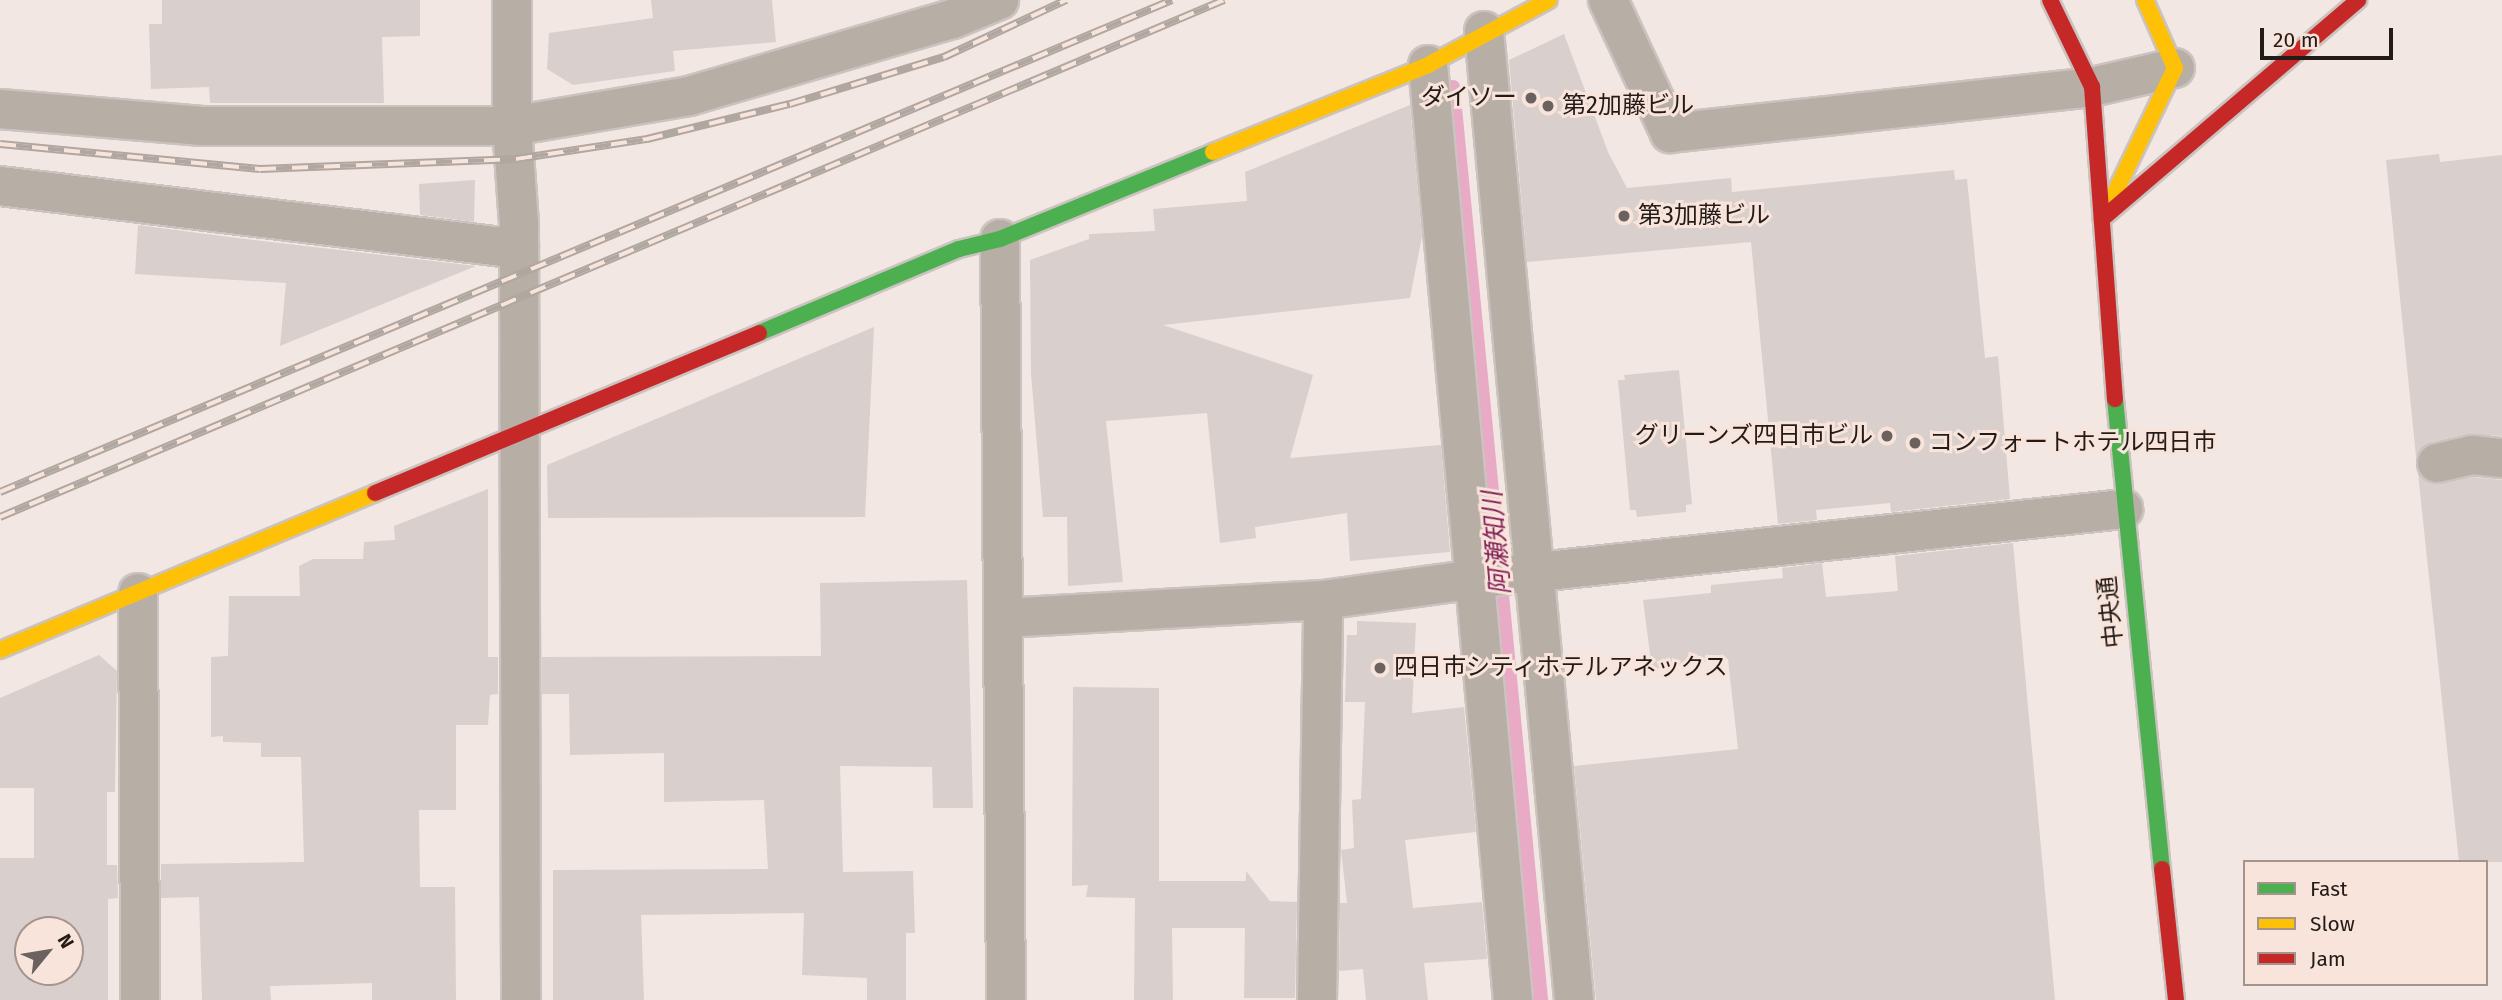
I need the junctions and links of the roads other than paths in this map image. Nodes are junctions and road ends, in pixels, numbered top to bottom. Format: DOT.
graph roads {
  1 [pos="512,0"];
  2 [pos="999,0"];
  3 [pos="1549,0"];
  4 [pos="1608,0"];
  5 [pos="2050,0"];
  6 [pos="2145,0"];
  7 [pos="2358,0"];
  8 [pos="1484,31"];
  9 [pos="1428,65"];
  10 [pos="2175,68"];
  11 [pos="2092,87"];
  12 [pos="0,109"];
  13 [pos="512,126"];
  14 [pos="0,186"];
  15 [pos="2102,219"];
  16 [pos="1000,239"];
  17 [pos="519,249"];
  18 [pos="519,436"];
  19 [pos="2502,458"];
  20 [pos="2437,463"];
  21 [pos="2123,509"];
  22 [pos="1504,576"];
  23 [pos="138,593"];
  24 [pos="1323,600"];
  25 [pos="1003,618"];
  26 [pos="0,649"];
  27 [pos="140,1000"];
  28 [pos="521,1000"];
  29 [pos="1006,1000"];
  30 [pos="1317,1000"];
  31 [pos="1513,1000"];
  32 [pos="1574,1000"];
  33 [pos="2176,1000"];
  1 -- 13 [label="street"];
  2 -- 13 [label="street"];
  3 -- 8 [label="street"];
  4 -- 11 [label="street"];
  5 -- 11 [label="street, 中央通"];
  6 -- 10 [label="street"];
  7 -- 15 [label="street"];
  8 -- 9 [label="street"];
  8 -- 22 [label="street"];
  9 -- 16 [label="street"];
  9 -- 22 [label="street"];
  10 -- 11 [label="street"];
  10 -- 15 [label="street, 中央通"];
  11 -- 15 [label="street, 中央通"];
  12 -- 13 [label="street"];
  13 -- 17 [label="street"];
  14 -- 17 [label="street"];
  15 -- 21 [label="street, 中央通"];
  16 -- 18 [label="street"];
  16 -- 25 [label="street"];
  17 -- 18 [label="street"];
  18 -- 23 [label="street"];
  18 -- 28 [label="street"];
  19 -- 20 [label="street"];
  21 -- 22 [label="street"];
  21 -- 33 [label="street, 中央通"];
  22 -- 24 [label="street"];
  22 -- 31 [label="street"];
  22 -- 32 [label="street"];
  23 -- 26 [label="street"];
  23 -- 27 [label="street"];
  24 -- 25 [label="street"];
  24 -- 30 [label="street"];
  25 -- 29 [label="street"];
}
